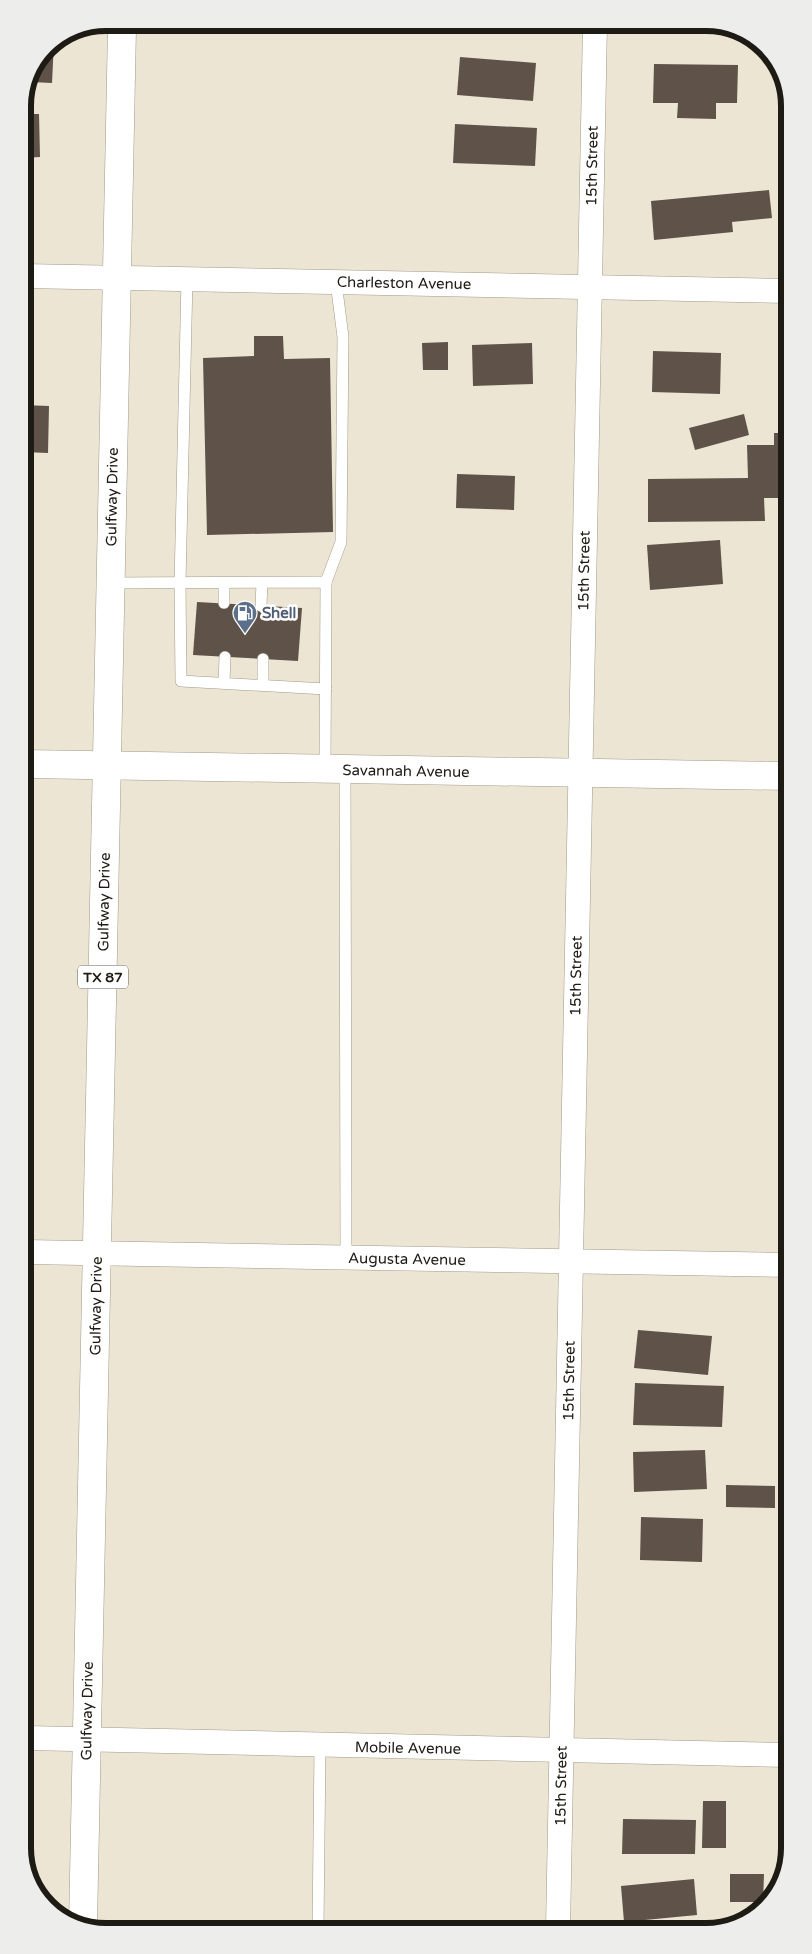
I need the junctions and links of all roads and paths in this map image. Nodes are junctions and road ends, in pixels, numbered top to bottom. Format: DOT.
graph roads {
  1 [pos="122,31"];
  2 [pos="595,31"];
  3 [pos="31,276"];
  4 [pos="117,278"];
  5 [pos="187,279"];
  6 [pos="336,282"];
  7 [pos="589,287"];
  8 [pos="781,291"];
  9 [pos="326,582"];
  10 [pos="111,583"];
  11 [pos="180,583"];
  12 [pos="224,583"];
  13 [pos="262,583"];
  14 [pos="224,604"];
  15 [pos="261,606"];
  16 [pos="225,657"];
  17 [pos="263,659"];
  18 [pos="224,683"];
  19 [pos="263,685"];
  20 [pos="326,689"];
  21 [pos="31,764"];
  22 [pos="107,765"];
  23 [pos="335,770"];
  24 [pos="580,774"];
  25 [pos="781,776"];
  26 [pos="31,1252"];
  27 [pos="97,1253"];
  28 [pos="346,1258"];
  29 [pos="571,1262"];
  30 [pos="781,1265"];
  31 [pos="31,1738"];
  32 [pos="87,1739"];
  33 [pos="320,1746"];
  34 [pos="562,1751"];
  35 [pos="781,1755"];
  36 [pos="83,1919"];
  37 [pos="318,1923"];
  38 [pos="558,1923"];
  1 -- 4 [label="main road, Gulfway Drive / TX 87"];
  2 -- 7 [label="street, 15th Street"];
  3 -- 4 [label="street, Charleston Avenue"];
  4 -- 5 [label="street, Charleston Avenue"];
  4 -- 10 [label="main road, Gulfway Drive / TX 87"];
  5 -- 6 [label="street, Charleston Avenue"];
  5 -- 11 [label="lane"];
  6 -- 7 [label="street, Charleston Avenue"];
  6 -- 9 [label="lane"];
  7 -- 8 [label="street, Charleston Avenue"];
  7 -- 24 [label="street, 15th Street"];
  9 -- 13 [label="lane"];
  9 -- 20 [label="lane"];
  10 -- 11 [label="lane"];
  10 -- 22 [label="main road, Gulfway Drive / TX 87"];
  11 -- 12 [label="lane"];
  11 -- 18 [label="lane"];
  12 -- 13 [label="lane"];
  12 -- 14 [label="lane"];
  13 -- 15 [label="lane"];
  16 -- 18 [label="lane"];
  17 -- 19 [label="lane"];
  18 -- 19 [label="lane"];
  19 -- 20 [label="lane"];
  20 -- 23 [label="lane"];
  21 -- 22 [label="main road, Savannah Avenue"];
  22 -- 23 [label="main road, Savannah Avenue"];
  22 -- 27 [label="main road, Gulfway Drive / TX 87"];
  23 -- 24 [label="main road, Savannah Avenue"];
  23 -- 28 [label="lane"];
  24 -- 25 [label="main road, Savannah Avenue"];
  24 -- 29 [label="street, 15th Street"];
  26 -- 27 [label="street, Augusta Avenue"];
  27 -- 28 [label="street, Augusta Avenue"];
  27 -- 32 [label="main road, Gulfway Drive / TX 87"];
  28 -- 29 [label="street, Augusta Avenue"];
  29 -- 30 [label="street, Augusta Avenue"];
  29 -- 34 [label="street, 15th Street"];
  31 -- 32 [label="street, Mobile Avenue"];
  32 -- 33 [label="street, Mobile Avenue"];
  32 -- 36 [label="main road, Gulfway Drive / TX 87"];
  33 -- 34 [label="street, Mobile Avenue"];
  33 -- 37 [label="lane"];
  34 -- 35 [label="street, Mobile Avenue"];
  34 -- 38 [label="street, 15th Street"];
}
